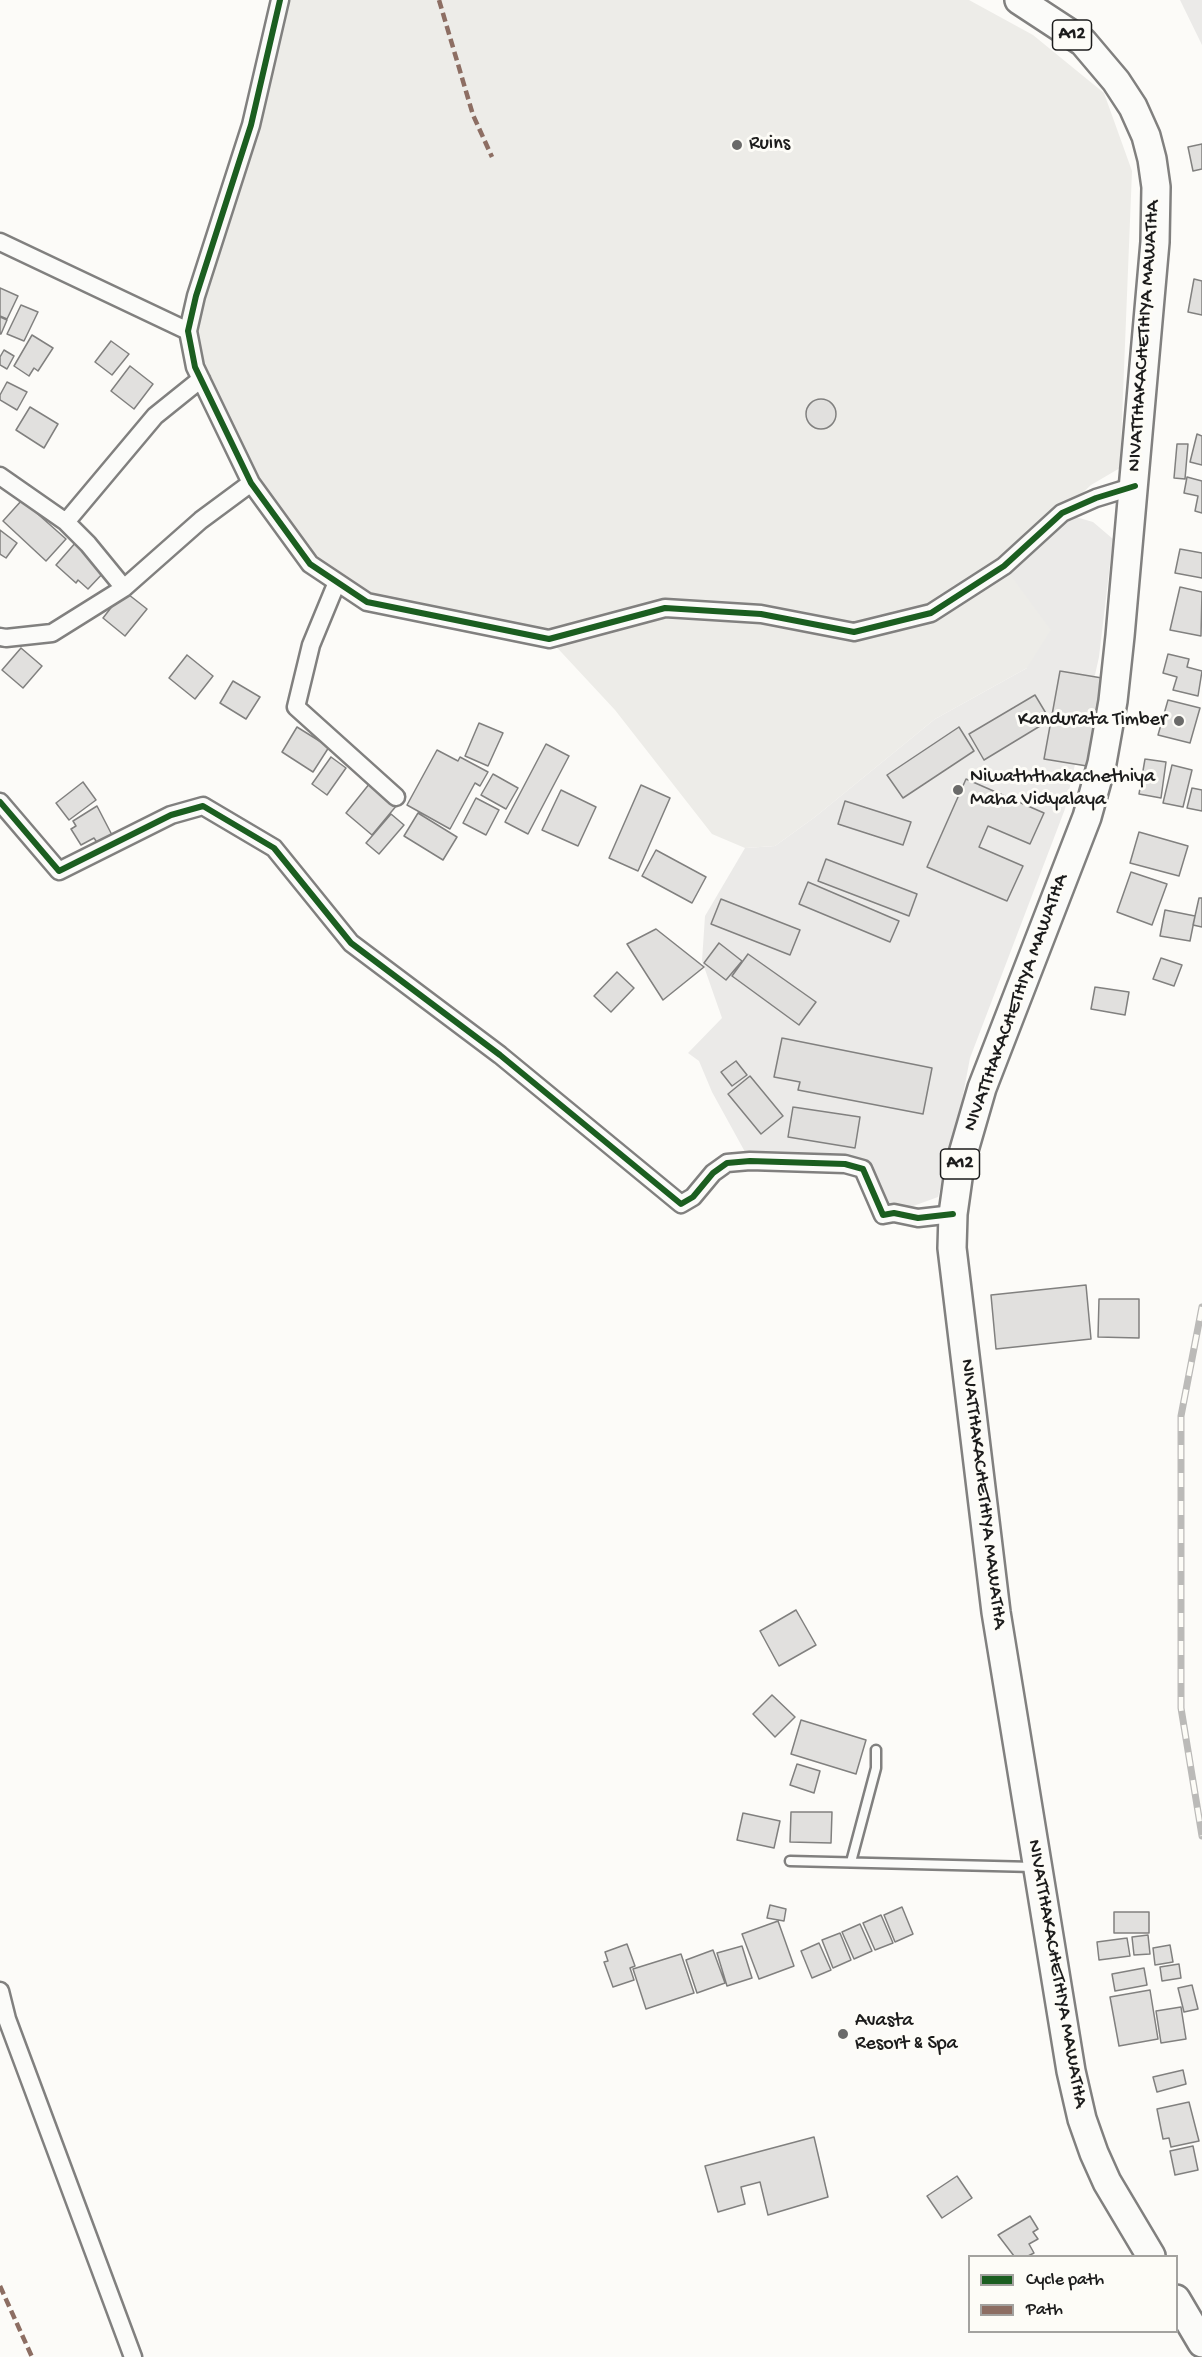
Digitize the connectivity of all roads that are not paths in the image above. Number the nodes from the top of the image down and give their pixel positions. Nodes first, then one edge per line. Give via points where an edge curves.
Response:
1 (280, 0) edge
2 (1019, 0) edge
3 (0, 242) edge
4 (188, 331) junction
5 (201, 379) junction
6 (0, 476) edge
7 (251, 483) junction
8 (1135, 486) junction
9 (66, 522) junction
10 (337, 582) junction
11 (124, 588) junction
12 (0, 637) edge
13 (396, 797) dead end
14 (0, 802) edge
15 (953, 1214) junction
16 (876, 1750) dead end
17 (790, 1861) dead end
18 (851, 1862) junction
19 (1037, 1867) junction
20 (0, 1991) edge
21 (1150, 2255) edge
22 (1178, 2302) edge
23 (1202, 2343) edge
24 (133, 2357) edge

1 - 4 street via 251,125
2 - 8 highway, NIVATTHAKACHETHIYA MAWATHA / A12 via 1083,42 1116,81 1133,107 1152,159 1155,242
3 - 4 street
4 - 5 street
5 - 7 street
5 - 9 street via 155,416
6 - 9 street
7 - 10 street via 310,564
7 - 11 street via 201,520
8 - 10 street via 1062,513 1004,566 931,613 854,632 761,614 665,608 549,639 367,602
8 - 15 highway, NIVATTHAKACHETHIYA MAWATHA / A12 via 1113,701 1102,763 1087,817 982,1088 960,1164
9 - 11 street
10 - 13 street via 311,645 296,707
11 - 12 street via 52,633
14 - 15 street via 60,871 171,815 204,806 274,848 351,943 500,1055 681,1204 727,1164 845,1164 864,1169 883,1215 918,1218
15 - 19 highway, NIVATTHAKACHETHIYA MAWATHA / A12 via 957,1298 994,1601
16 - 18 lane via 876,1768
17 - 18 lane
18 - 19 lane
19 - 21 highway, NIVATTHAKACHETHIYA MAWATHA / A12 via 1082,2120 1107,2182
20 - 24 street
22 - 23 highway

